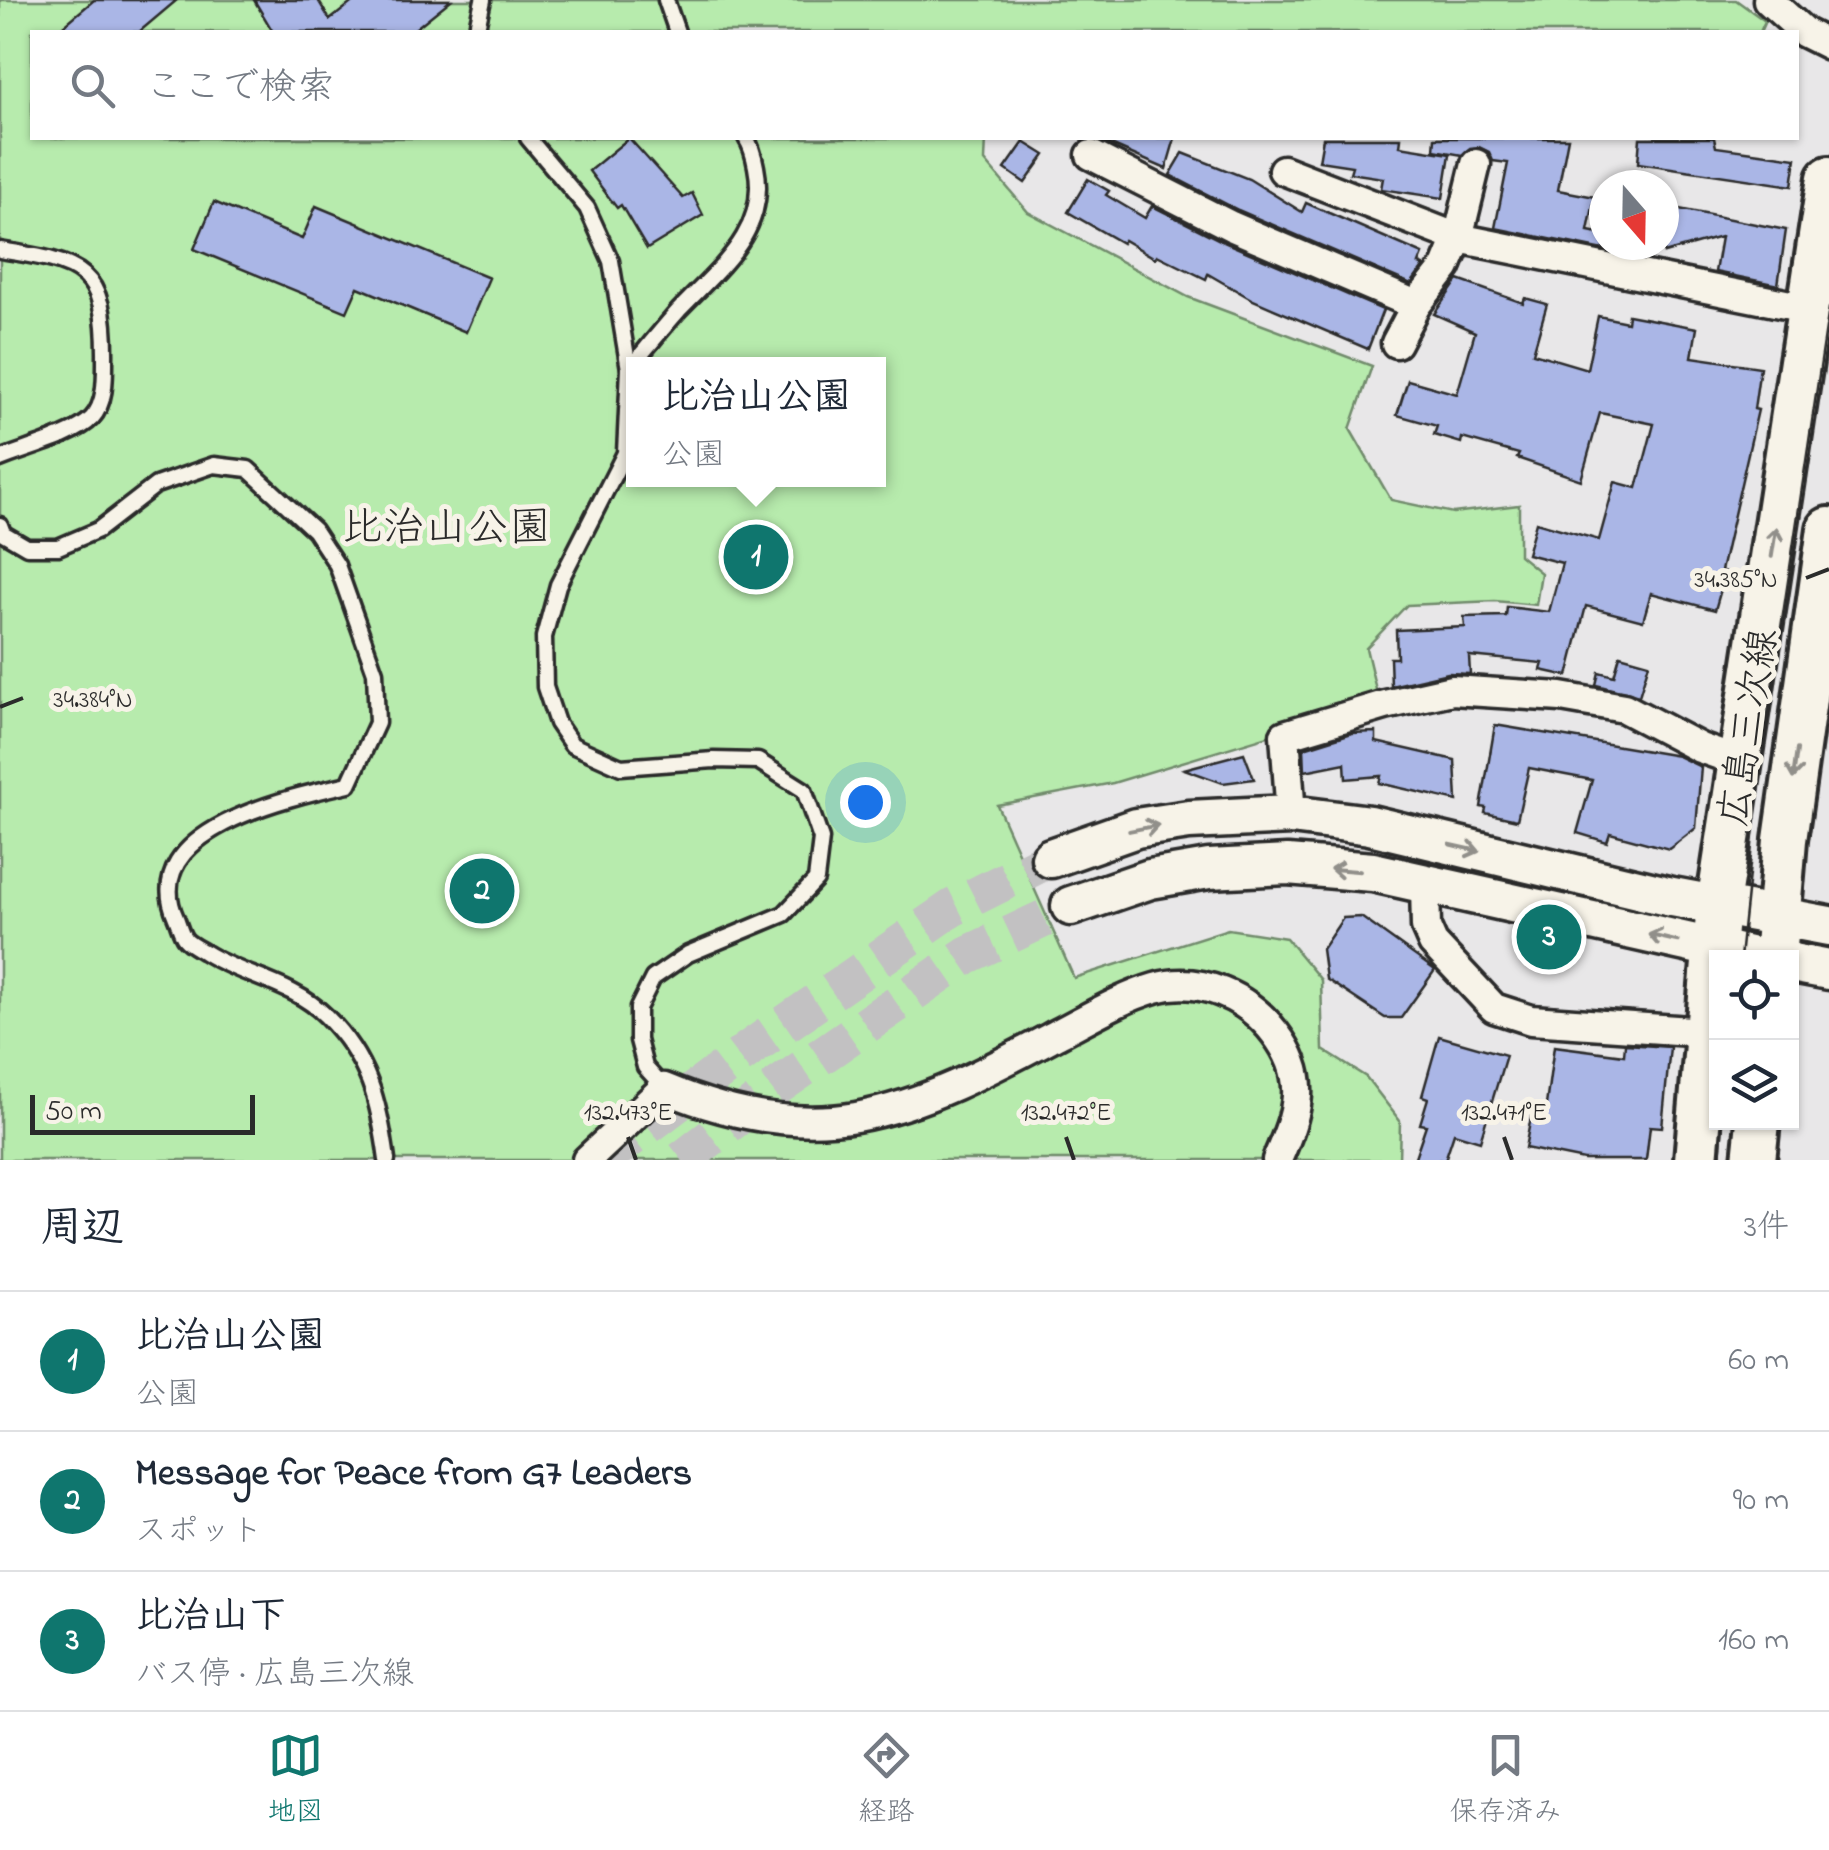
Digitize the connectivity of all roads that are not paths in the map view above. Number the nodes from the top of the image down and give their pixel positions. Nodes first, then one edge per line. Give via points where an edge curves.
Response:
1 (483, 0) edge
2 (666, 0) edge
3 (1768, 0) edge
4 (476, 30) edge
5 (676, 30) edge
6 (1829, 45) edge
7 (530, 140) edge
8 (747, 140) edge
9 (1090, 155) dead end
10 (1476, 164) dead end
11 (1283, 170) dead end
12 (1829, 178) edge
13 (1458, 238) junction
14 (0, 250) edge
15 (1416, 305) junction
16 (1810, 310) junction
17 (1396, 343) dead end
18 (627, 357) edge
19 (640, 357) edge
20 (626, 432) edge
21 (0, 459) edge
22 (0, 526) edge
23 (1829, 529) edge
24 (1740, 762) junction
25 (1291, 815) junction
26 (1051, 858) tunnel mouth
27 (1426, 886) junction
28 (1718, 905) junction
29 (1071, 906) tunnel mouth
30 (1829, 926) edge
31 (1777, 937) edge
32 (1713, 950) joint
33 (1799, 965) edge
34 (1829, 970) edge
35 (1709, 991) edge
36 (1705, 1032) junction
37 (664, 1088) junction
38 (1757, 1130) edge
39 (387, 1160) edge
40 (587, 1160) edge
41 (1277, 1160) edge
42 (1696, 1160) edge
43 (1754, 1160) edge

1 - 4 lane
2 - 5 lane
3 - 6 street
7 - 18 lane via 587,208 611,261
8 - 19 lane via 760,184 753,224
9 - 15 street via 1231,226
10 - 13 street
11 - 13 street
12 - 16 main road, 広島三次線
13 - 15 street via 1446,267
13 - 16 street
14 - 21 lane via 69,264 84,275 104,308 105,338 105,386 92,418
15 - 17 street
24 -> 16 main road, 広島三次線
20 - 37 lane via 625,453 558,585 544,637 545,687 557,723 572,746 621,766 758,761 804,790 821,838 816,880 784,914 688,954 653,978 638,1008 638,1040 644,1067
22 - 39 lane via 27,547 58,547 98,530 156,485 214,465 248,469 314,530 337,565 375,672 377,723 349,784 224,822 179,859 167,900 186,940 217,961 295,992 325,1015 376,1093
23 -> 31 main road, 広島三次線
24 - 25 street via 1624,708 1452,690 1285,735
24 - 28 main road, 広島三次線
26 -> 25 street via 1136,828
25 -> 28 street via 1370,825
27 -> 29 street via 1374,872 1208,869 1150,879
32 -> 27 street
27 - 36 street via 1432,943 1494,1008 1531,1020
28 - 31 street
28 - 32 main road, 広島三次線
30 - 31 street
33 - 34 street
35 - 36 main road, 広島三次線
36 - 42 main road, 広島三次線
37 - 40 street
37 - 41 street via 710,1107 780,1120 854,1117 921,1100 1157,987 1200,985 1241,1000 1285,1046 1298,1103
38 - 43 main road

